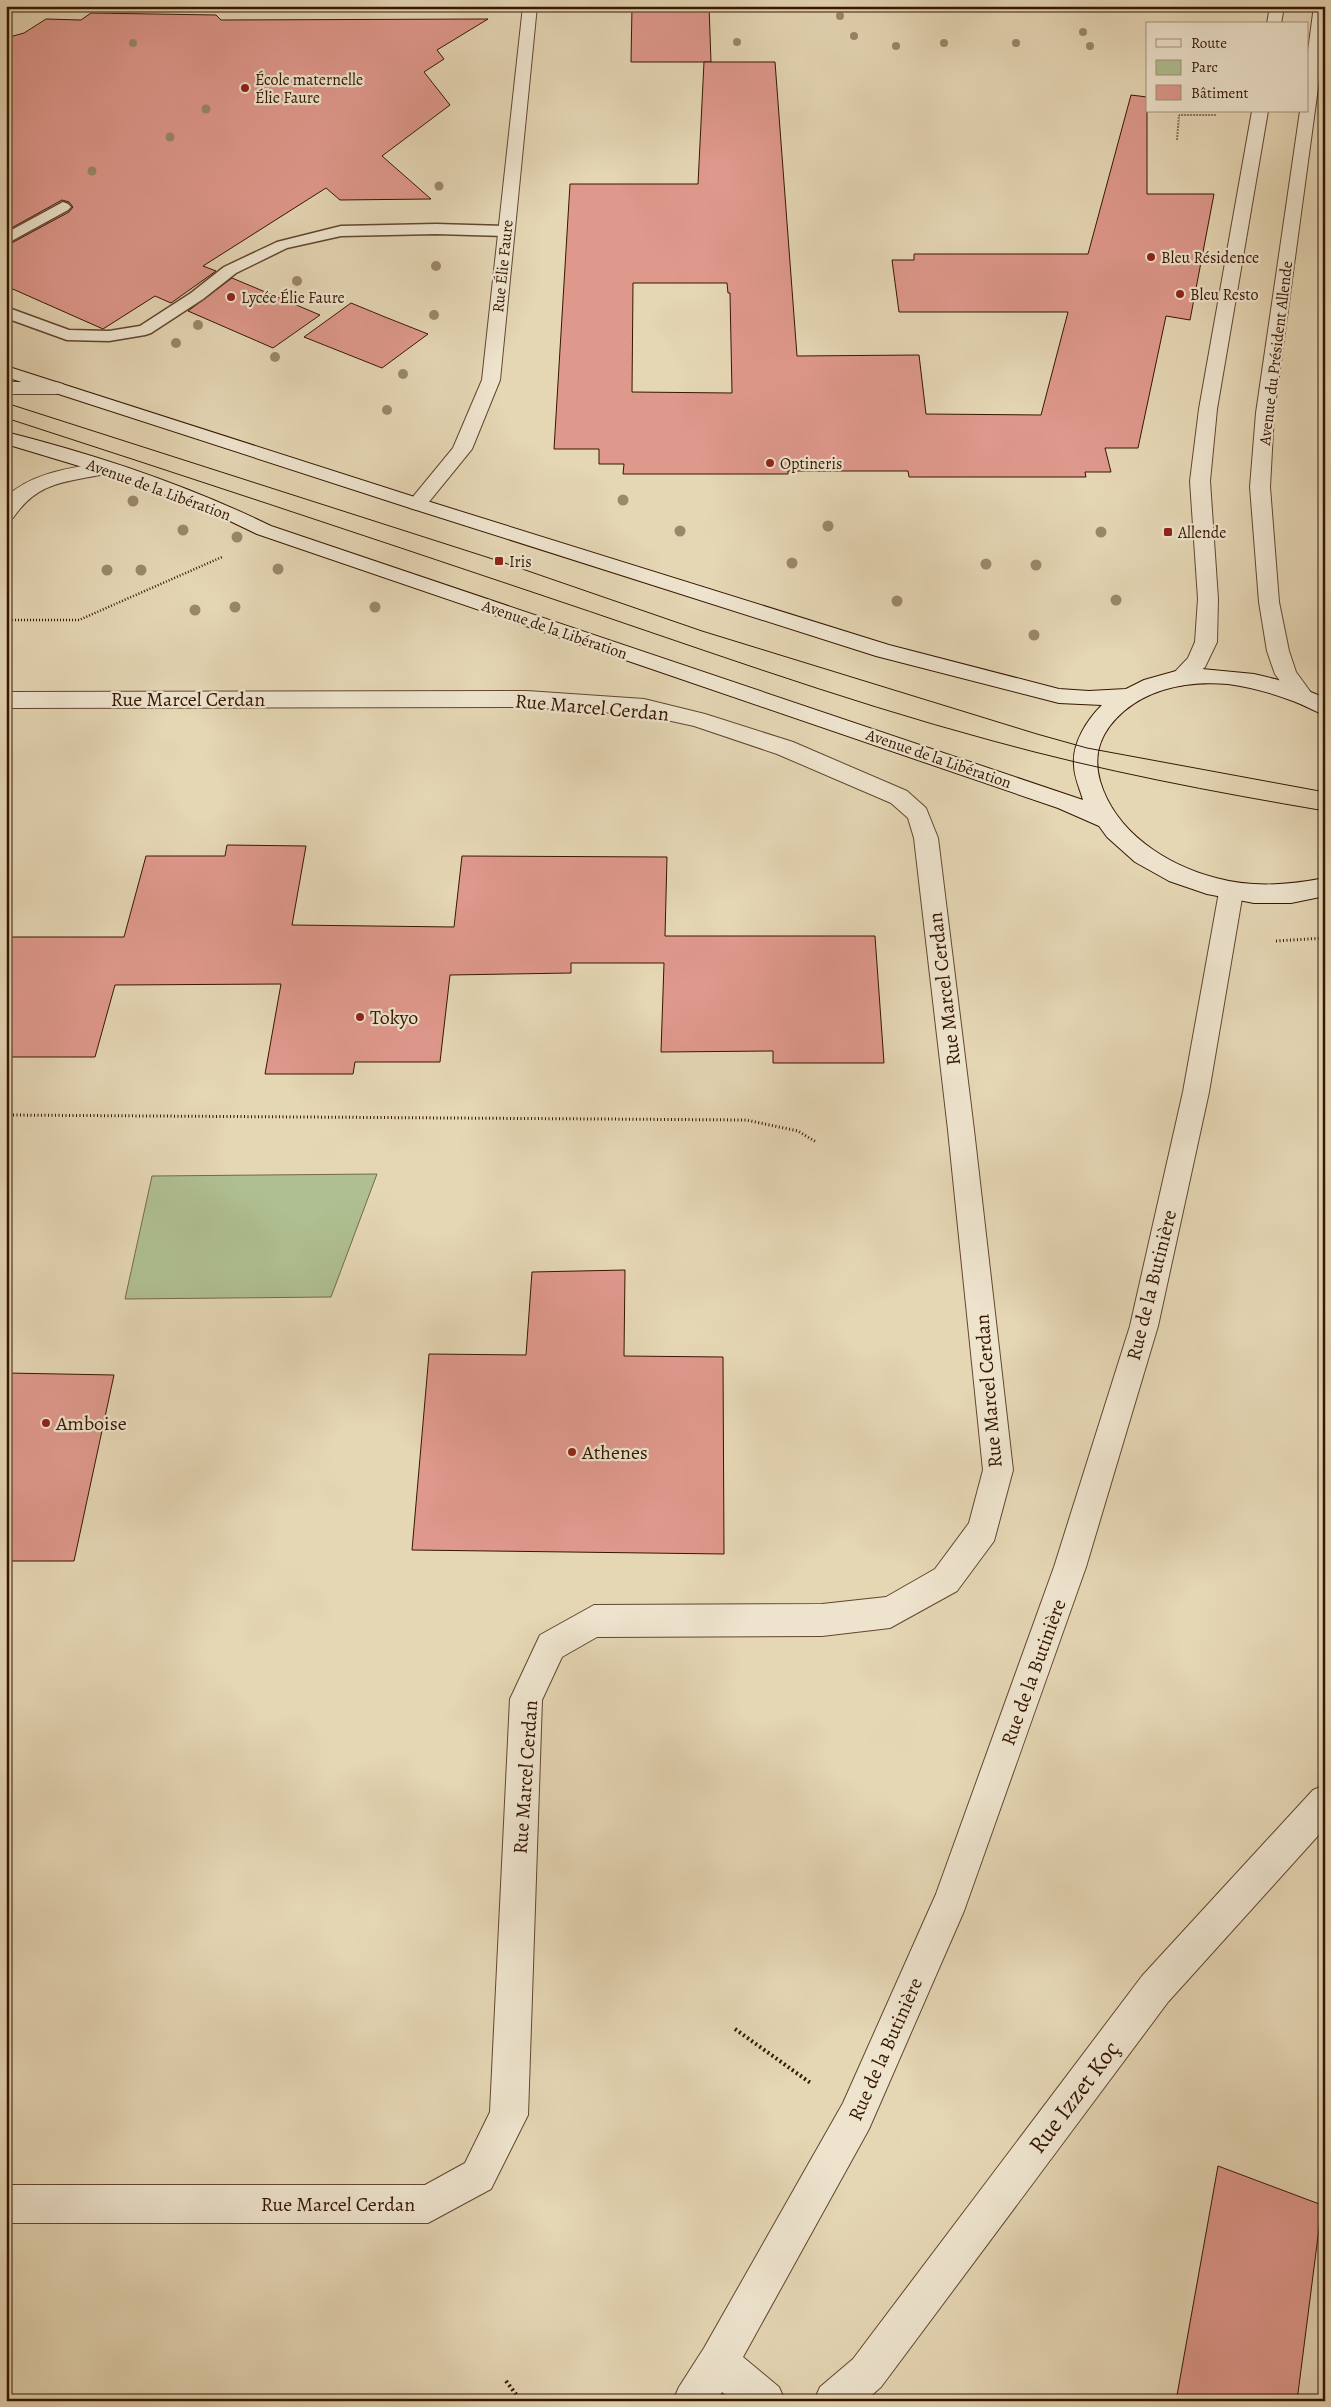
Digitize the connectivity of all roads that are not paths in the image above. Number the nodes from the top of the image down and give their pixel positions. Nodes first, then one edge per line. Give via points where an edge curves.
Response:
1 (530, 6) edge
2 (1277, 6) edge
3 (1321, 6) edge
4 (1274, 22) edge
5 (1317, 98) edge
6 (1260, 112) edge
7 (63, 207) dead end
8 (505, 232) junction
9 (6, 239) edge
10 (6, 312) edge
11 (6, 372) edge
12 (6, 388) edge
13 (56, 388) junction
14 (6, 438) edge
15 (106, 468) junction
16 (417, 504) junction
17 (7, 507) edge
18 (1179, 679) junction
19 (1300, 694) junction
20 (1128, 696) junction
21 (6, 700) edge
22 (1325, 707) edge
23 (1105, 819) junction
24 (1325, 887) edge
25 (1231, 892) junction
26 (1325, 1802) edge
27 (6, 2204) edge
28 (718, 2362) junction
29 (693, 2401) edge
30 (765, 2401) edge
31 (834, 2401) edge

1 - 8 street, Rue Élie Faure
2 - 4 street
3 - 5 street, Avenue du Président Allende
5 - 19 street, Avenue du Président Allende via 1265,413 1260,487 1269,602 1278,651 1286,674
6 - 18 street via 1208,409 1200,481 1208,599 1206,642 1197,662
7 - 9 lane
8 - 10 lane via 436,229 341,231 282,244 230,270 146,330 109,336 67,335
8 - 16 street, Rue Élie Faure via 491,380 462,449
11 - 13 street
12 - 13 street
13 - 16 street
14 - 15 street, Avenue de la Libération
15 - 17 street via 49,480 30,489
15 - 23 street, Avenue de la Libération via 210,504 264,530 977,770
16 - 20 street via 884,651 1058,696 1089,699
18 - 19 street via 1219,676 1260,681
18 - 20 street via 1152,685
19 - 22 street
20 - 23 street via 1101,719 1087,748 1085,766 1090,792
21 - 27 street, Rue Marcel Cerdan via 528,699 644,707 697,719 785,748 899,798 918,814 926,838 998,1470 983,1530 946,1580 890,1612 822,1620 594,1621 551,1646 526,1699 509,2115 478,2176 428,2204
23 - 25 street via 1136,850 1178,875
24 - 25 street via 1272,896
25 - 28 street, Rue de la Butinière via 1196,1092 1144,1326 1070,1568 952,1899 856,2116
26 - 31 street, Rue Izzet Koç via 1155,1990 867,2373
28 - 29 street, Rue de la Butinière
28 - 30 street

